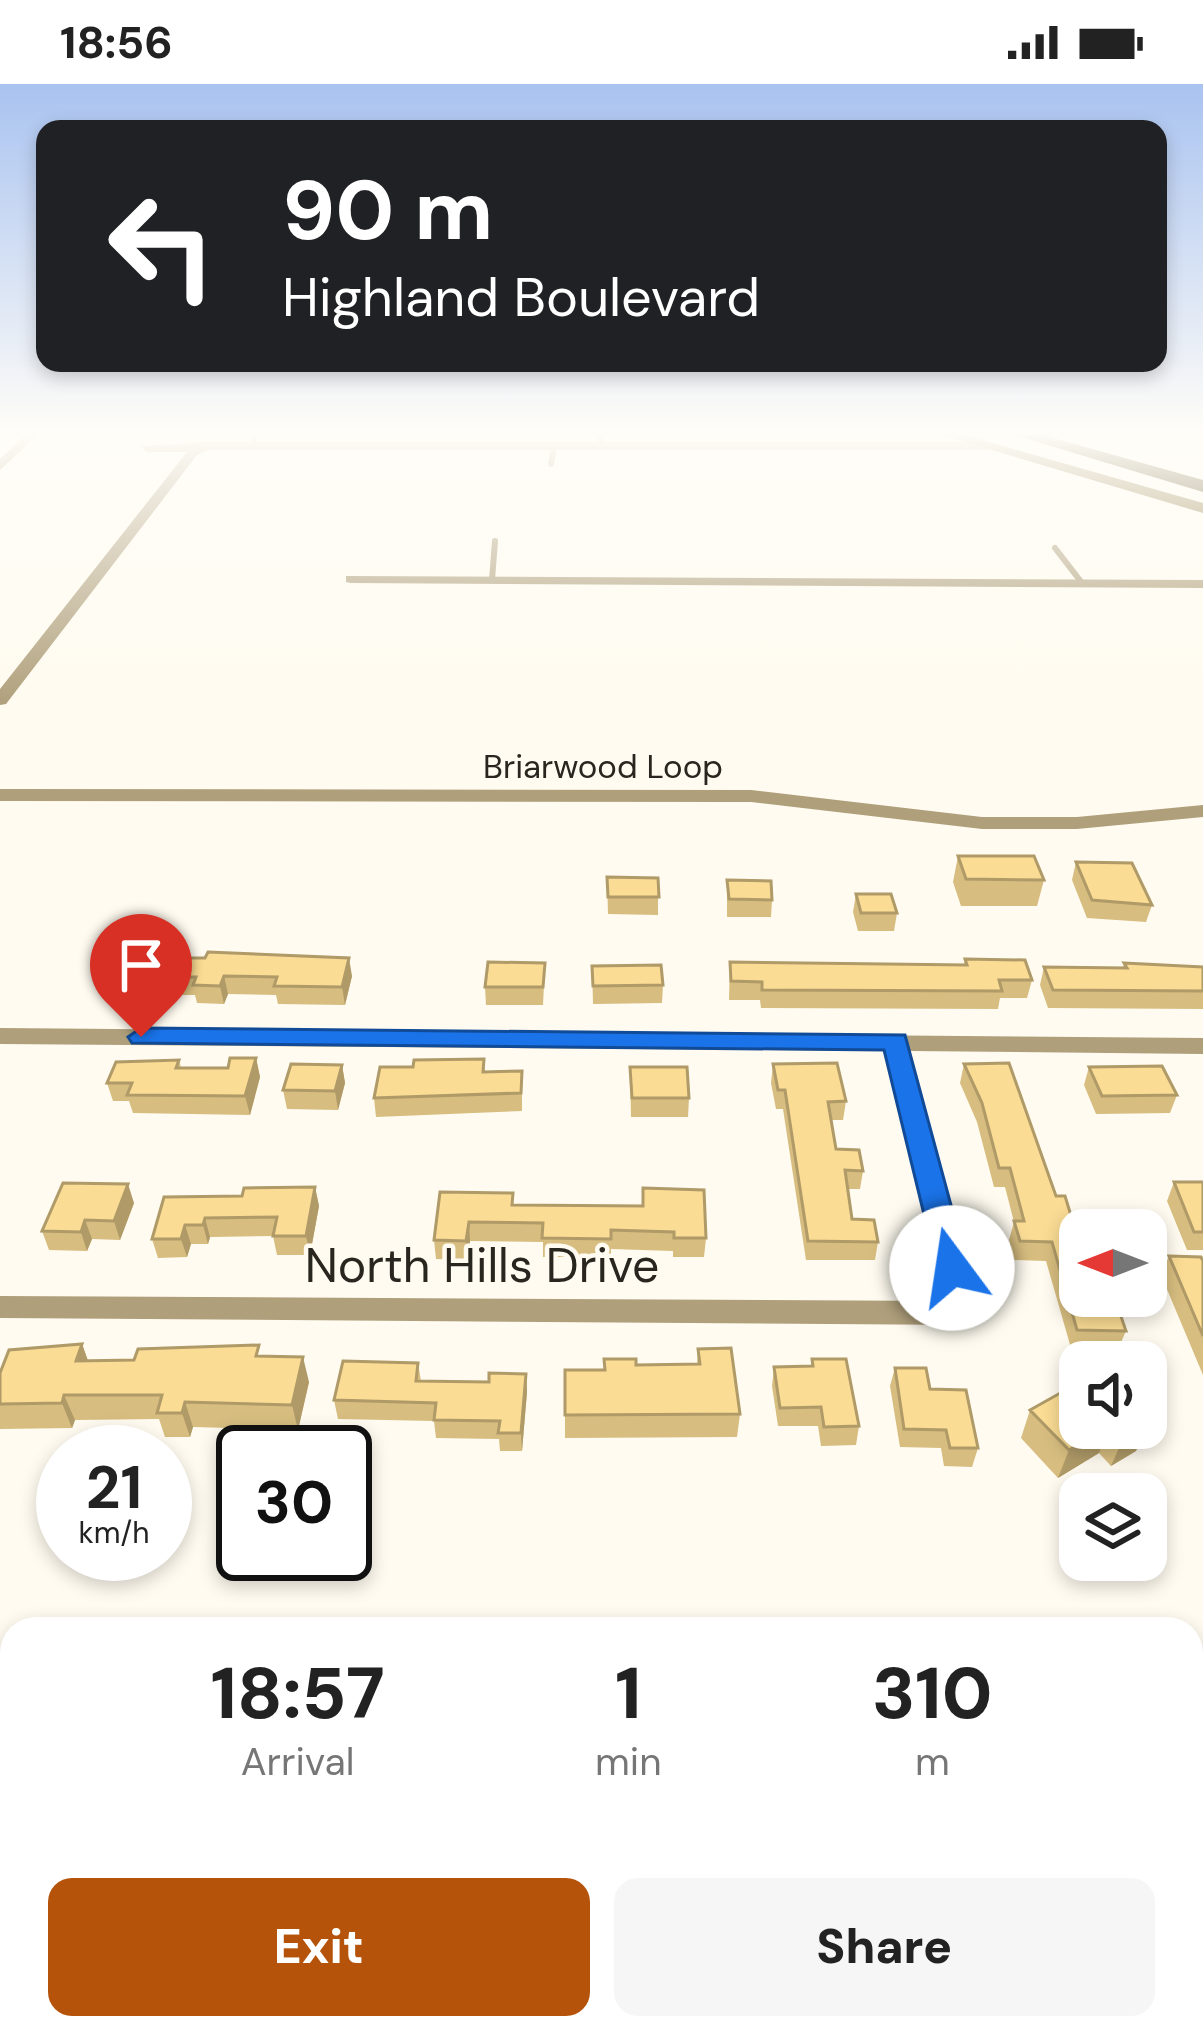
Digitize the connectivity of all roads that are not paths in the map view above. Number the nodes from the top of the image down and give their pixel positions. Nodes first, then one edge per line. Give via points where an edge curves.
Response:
1 (138, 525) edge
2 (495, 542) dead end
3 (1055, 548) dead end
4 (352, 579) dead end
5 (492, 580) junction
6 (1082, 583) junction
7 (1203, 584) edge
8 (0, 700) edge
9 (0, 794) edge
10 (1203, 812) edge
11 (0, 1036) edge
12 (896, 1041) junction
13 (1202, 1047) edge
14 (0, 1307) edge

1 - 8 street
2 - 5 lane
3 - 6 lane
4 - 5 street
5 - 6 street
6 - 7 street
9 - 10 street, Briarwood Loop via 752,796 982,823
11 - 12 street
12 - 13 street
12 - 14 street, North Hills Drive via 964,1312

